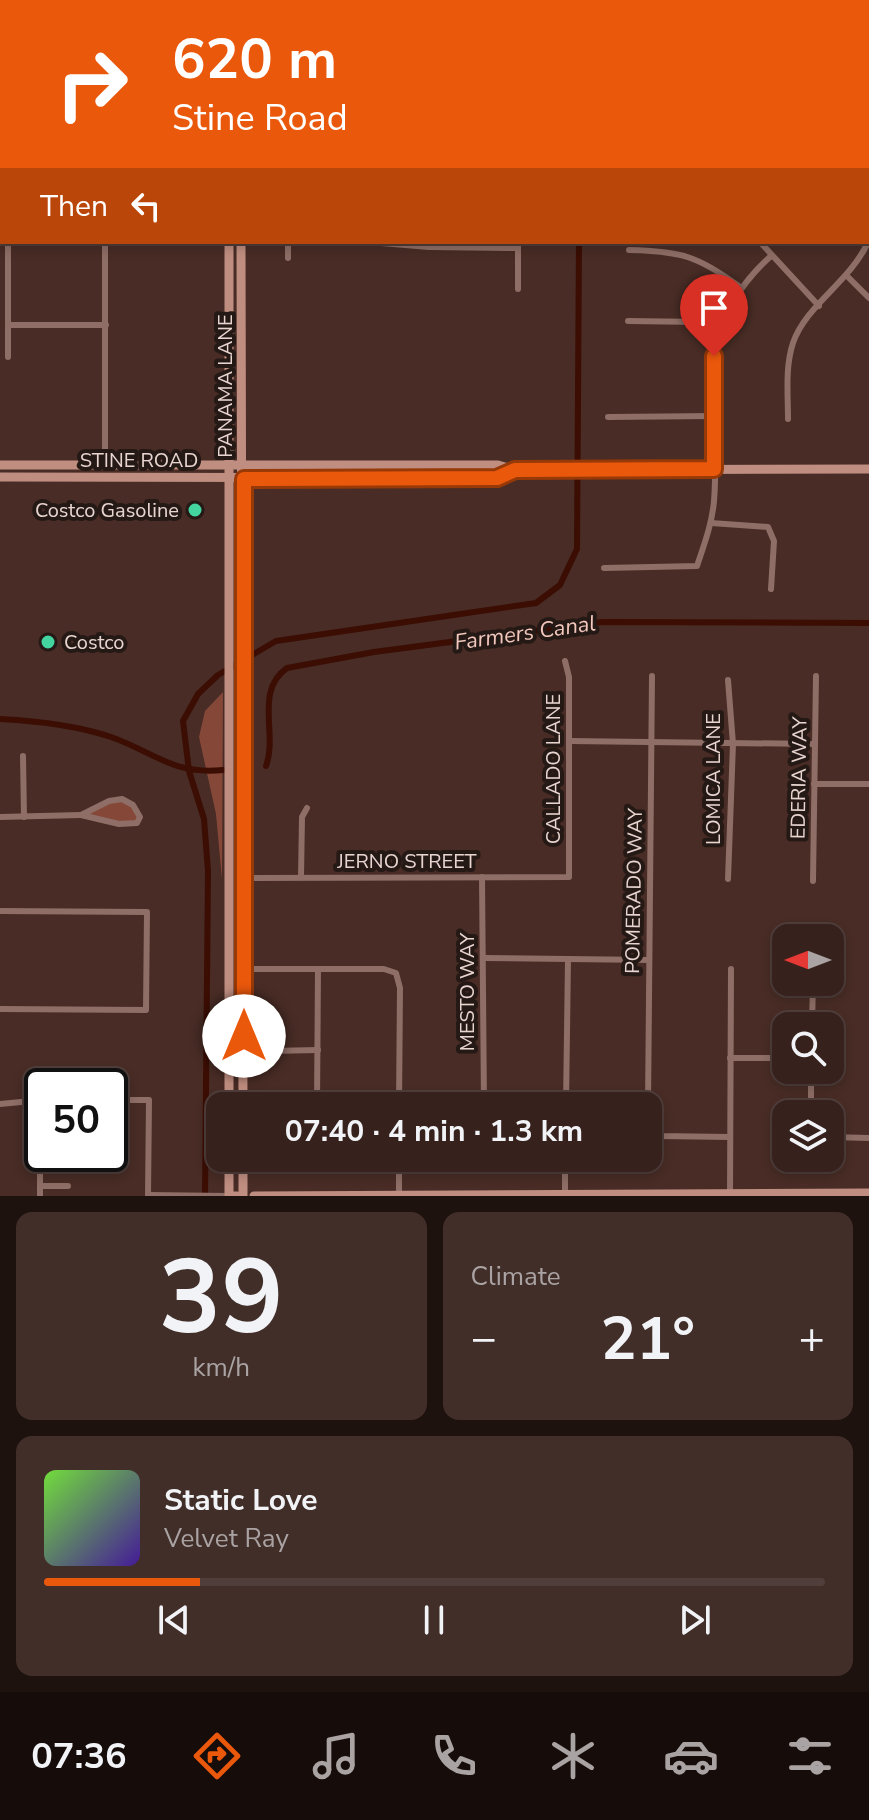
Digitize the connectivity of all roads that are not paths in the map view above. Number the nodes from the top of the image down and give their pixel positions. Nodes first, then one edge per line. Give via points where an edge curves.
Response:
1 (8, 244) edge
2 (105, 244) edge
3 (229, 244) edge
4 (241, 244) edge
5 (288, 244) edge
6 (418, 244) edge
7 (762, 244) edge
8 (866, 244) edge
9 (443, 245) edge
10 (518, 245) edge
11 (629, 250) dead end
12 (771, 256) junction
13 (288, 258) dead end
14 (228, 265) junction
15 (847, 276) junction
16 (740, 287) junction
17 (518, 289) dead end
18 (869, 298) edge
19 (819, 306) junction
20 (243, 313) junction
21 (229, 319) junction
22 (628, 321) dead end
23 (8, 325) junction
24 (106, 325) junction
25 (721, 325) junction
26 (8, 357) dead end
27 (243, 370) junction
28 (714, 416) junction
29 (608, 417) dead end
30 (788, 419) dead end
31 (229, 463) junction
32 (244, 463) junction
33 (105, 464) junction
34 (0, 468) edge
35 (714, 469) junction
36 (869, 469) edge
37 (515, 470) junction
38 (0, 477) edge
39 (230, 479) junction
40 (244, 479) junction
41 (711, 523) junction
42 (604, 568) dead end
43 (771, 589) dead end
44 (565, 661) dead end
45 (652, 676) dead end
46 (816, 676) dead end
47 (728, 680) dead end
48 (570, 741) junction
49 (651, 741) junction
50 (733, 744) junction
51 (815, 744) junction
52 (23, 756) dead end
53 (814, 784) junction
54 (869, 784) edge
55 (307, 808) dead end
56 (81, 815) junction
57 (0, 817) edge
58 (24, 817) junction
59 (230, 851) junction
60 (301, 877) junction
61 (482, 877) junction
62 (569, 877) joint
63 (245, 878) junction
64 (728, 879) dead end
65 (813, 881) dead end
66 (0, 911) edge
67 (230, 919) junction
68 (483, 958) junction
69 (568, 959) junction
70 (649, 960) junction
71 (244, 969) junction
72 (318, 969) junction
73 (731, 969) dead end
74 (0, 1009) edge
75 (318, 1050) junction
76 (270, 1051) dead end
77 (730, 1058) junction
78 (772, 1058) edge
79 (229, 1092) edge
80 (243, 1092) edge
81 (317, 1092) edge
82 (399, 1092) edge
83 (484, 1092) edge
84 (566, 1092) edge
85 (648, 1092) edge
86 (128, 1100) edge
87 (24, 1102) edge
88 (0, 1104) edge
89 (662, 1135) edge
90 (729, 1137) junction
91 (844, 1137) edge
92 (869, 1138) edge
93 (40, 1172) edge
94 (229, 1172) edge
95 (242, 1172) edge
96 (399, 1172) edge
97 (565, 1172) edge
98 (40, 1186) junction
99 (68, 1186) dead end
100 (869, 1193) edge
101 (730, 1194) edge
102 (194, 1195) edge
103 (399, 1195) edge
104 (565, 1195) edge
105 (40, 1196) edge
106 (148, 1196) edge
107 (215, 1196) edge
108 (229, 1196) edge
109 (240, 1196) edge
110 (254, 1196) edge
111 (485, 1196) edge

1 - 23 street
2 - 24 street
3 - 14 main road, PANAMA LANE
4 - 20 main road, PANAMA LANE
5 - 13 street
6 - 9 street
7 - 12 street
8 - 15 street
9 - 10 street
10 - 17 street
11 - 16 street via 693,256
12 - 16 street
12 - 19 street
14 - 20 main road via 235,303
14 - 21 main road, PANAMA LANE
15 - 18 street
15 - 19 street
16 - 25 street
19 - 30 street via 802,326 790,355
20 - 27 main road, PANAMA LANE
21 - 27 main road via 236,329
21 - 31 main road, PANAMA LANE
22 - 25 street
23 - 24 street
23 - 26 street
24 - 33 street
25 - 28 street via 714,356
27 - 32 main road, PANAMA LANE
28 - 29 street
28 - 35 street
31 - 32 main road, STINE ROAD
31 - 33 main road, STINE ROAD
31 - 39 main road, PANAMA LANE
32 - 37 main road, STINE ROAD via 498,465
32 - 40 main road, PANAMA LANE
33 - 34 main road, STINE ROAD
35 - 36 main road, STINE ROAD
35 - 37 main road, STINE ROAD
35 - 41 street
37 - 40 main road, STINE ROAD via 497,478
38 - 39 main road, STINE ROAD
39 - 40 main road, STINE ROAD
39 - 59 main road, PANAMA LANE
40 - 63 main road, PANAMA LANE
41 - 42 street via 697,566
41 - 43 street via 768,527 774,541
44 - 48 street, CALLADO LANE
45 - 49 street, POMERADO WAY
46 - 51 street, EDERIA WAY
47 - 50 street, LOMICA LANE
48 - 49 street
48 - 62 street, CALLADO LANE
49 - 50 street
49 - 70 street, POMERADO WAY
50 - 51 street
50 - 64 street, LOMICA LANE
51 - 53 street, EDERIA WAY
52 - 58 street
53 - 54 street
53 - 65 street, EDERIA WAY
55 - 60 street via 302,817
56 - 56 street via 119,824 134,824 140,817 122,799
56 - 58 street
57 - 58 street
59 - 63 main road via 237,855
59 - 67 main road, PANAMA LANE
60 - 61 street, JERNO STREET
60 - 63 street, JERNO STREET
61 - 62 street, JERNO STREET
61 - 68 street, MESTO WAY
63 - 71 main road, PANAMA LANE
66 - 74 street via 147,912 146,1010
67 - 71 main road via 236,960
67 - 79 main road, PANAMA LANE
68 - 69 street
68 - 83 street, MESTO WAY
69 - 70 street
69 - 84 street
70 - 85 street, POMERADO WAY
71 - 72 street
71 - 80 main road, PANAMA LANE
72 - 75 street
72 - 82 street via 396,973
73 - 77 street
75 - 76 street
75 - 81 street
77 - 78 street
77 - 90 street
86 - 106 street via 149,1100
87 - 88 street
89 - 90 street, POMERADO WAY
90 - 101 street
91 - 92 street
93 - 98 street
94 - 108 main road
95 - 109 main road
96 - 103 street
97 - 104 street
98 - 99 street
98 - 105 street
100 - 101 main road
101 - 104 main road
102 - 106 street
102 - 107 street
103 - 110 main road
103 - 111 main road
104 - 111 main road
107 - 108 street
108 - 109 main road

